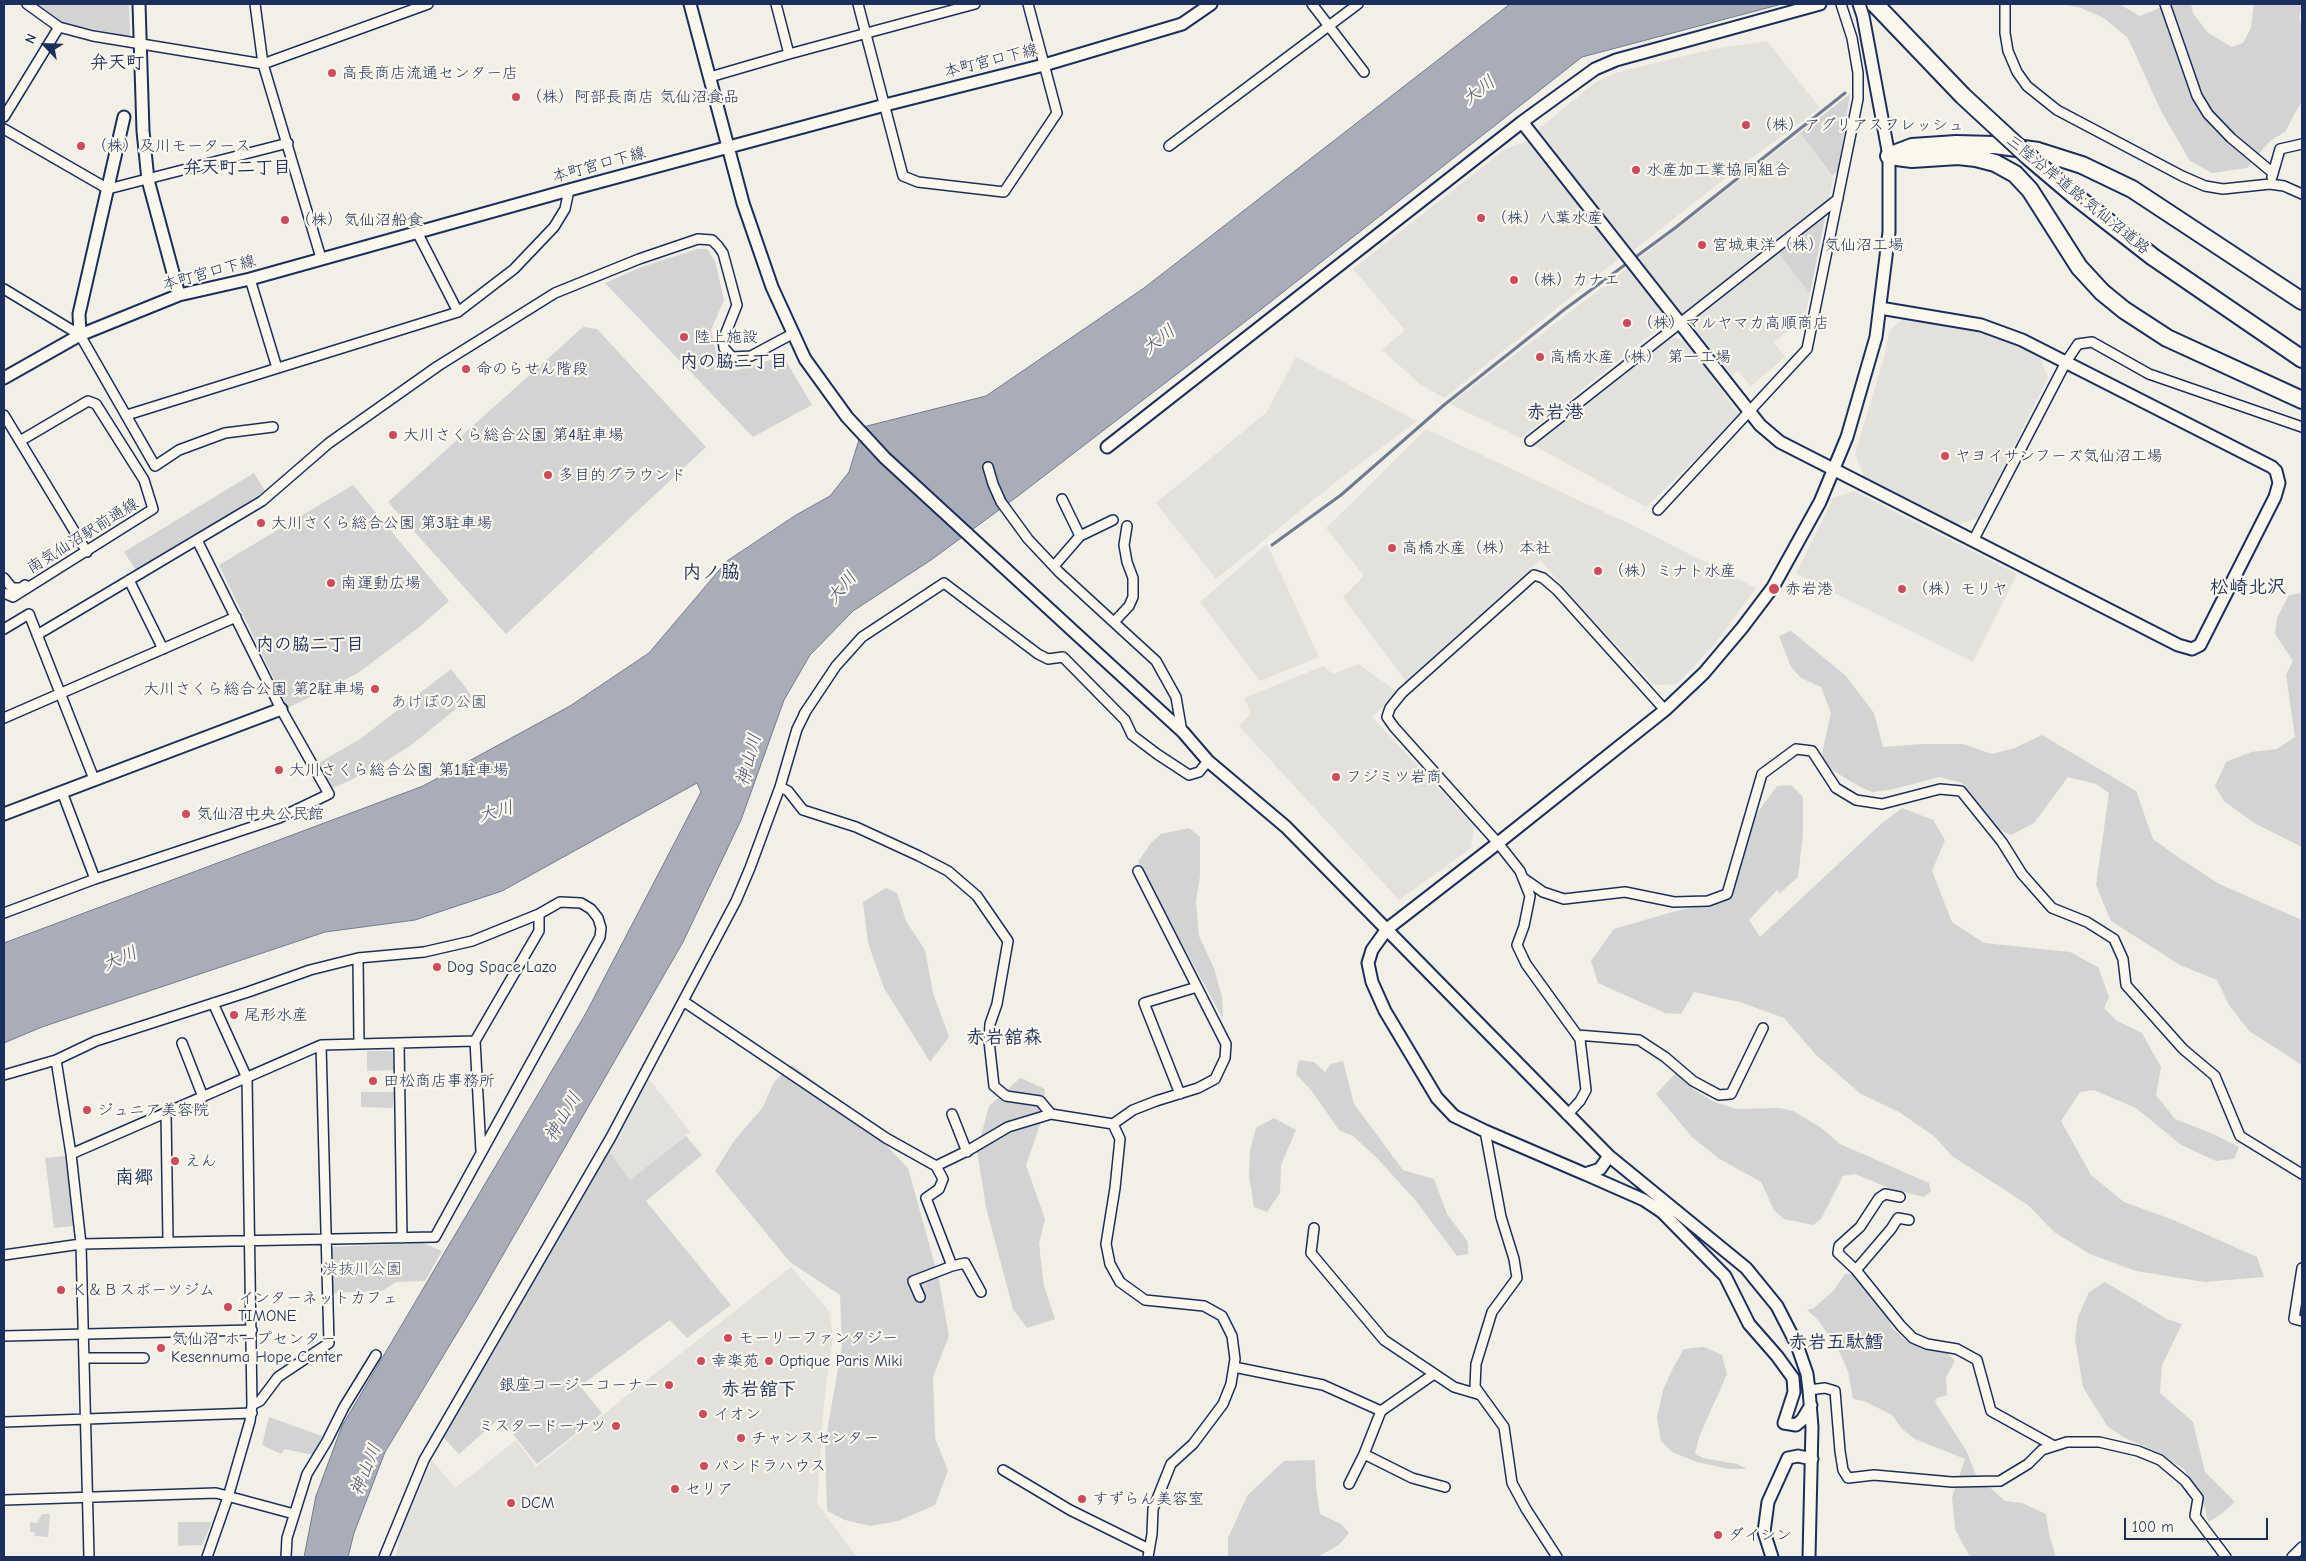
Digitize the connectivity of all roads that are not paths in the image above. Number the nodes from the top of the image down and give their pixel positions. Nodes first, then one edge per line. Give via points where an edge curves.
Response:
1 (27, 4) edge
2 (139, 4) edge
3 (255, 4) edge
4 (428, 4) edge
5 (690, 4) edge
6 (776, 4) edge
7 (858, 4) edge
8 (974, 4) edge
9 (1028, 4) edge
10 (1211, 4) edge
11 (1312, 4) edge
12 (1358, 4) edge
13 (1820, 4) edge
14 (1841, 4) edge
15 (1859, 4) edge
16 (1875, 4) edge
17 (1888, 4) edge
18 (2005, 4) edge
19 (2165, 4) edge
20 (946, 7) edge
21 (58, 27) junction
22 (1330, 27) junction
23 (866, 33) junction
24 (140, 45) junction
25 (789, 54) junction
26 (262, 64) junction
27 (1044, 65) junction
28 (1364, 72) dead end
29 (710, 78) junction
30 (885, 105) junction
31 (4, 117) edge
32 (124, 117) dead end
33 (1522, 122) junction
34 (4, 129) edge
35 (288, 143) junction
36 (2302, 144) edge
37 (1169, 146) dead end
38 (729, 147) junction
39 (1889, 156) junction
40 (2273, 173) junction
41 (148, 180) junction
42 (2270, 184) junction
43 (108, 189) junction
44 (569, 190) junction
45 (2078, 193) junction
46 (2302, 194) edge
47 (1838, 199) junction
48 (417, 232) junction
49 (321, 258) junction
50 (250, 279) junction
51 (4, 289) edge
52 (179, 295) junction
53 (2302, 301) edge
54 (1880, 308) junction
55 (458, 312) junction
56 (1679, 323) junction
57 (794, 333) junction
58 (80, 335) junction
59 (2302, 347) edge
60 (2302, 360) edge
61 (2066, 362) junction
62 (277, 368) junction
63 (4, 378) edge
64 (2302, 400) edge
65 (1750, 412) junction
66 (4, 415) edge
67 (127, 415) junction
68 (273, 427) dead end
69 (2302, 427) edge
70 (1530, 441) dead end
71 (21, 443) junction
72 (1106, 447) dead end
73 (988, 467) dead end
74 (1834, 471) junction
75 (1062, 499) dead end
76 (1658, 510) dead end
77 (1113, 520) dead end
78 (1126, 526) dead end
79 (1080, 536) junction
80 (197, 540) junction
81 (1973, 542) junction
82 (86, 550) junction
83 (1054, 566) junction
84 (4, 578) edge
85 (130, 580) junction
86 (4, 593) edge
87 (236, 617) junction
88 (1114, 622) junction
89 (4, 629) edge
90 (37, 635) junction
91 (163, 649) junction
92 (61, 694) junction
93 (281, 709) junction
94 (1665, 710) junction
95 (4, 718) edge
96 (1182, 732) junction
97 (1208, 761) junction
98 (94, 779) junction
99 (780, 787) junction
100 (62, 792) junction
101 (4, 814) edge
102 (1498, 843) junction
103 (1138, 872) dead end
104 (1523, 878) junction
105 (95, 880) junction
106 (4, 913) edge
107 (539, 914) junction
108 (1387, 929) junction
109 (358, 958) junction
110 (1197, 988) junction
111 (684, 1001) junction
112 (214, 1003) junction
113 (1763, 1028) dead end
114 (1577, 1035) junction
115 (475, 1041) junction
116 (182, 1044) dead end
117 (359, 1044) junction
118 (399, 1044) junction
119 (321, 1045) junction
120 (56, 1060) junction
121 (4, 1076) edge
122 (247, 1078) junction
123 (1180, 1094) junction
124 (203, 1096) junction
125 (166, 1113) junction
126 (952, 1114) dead end
127 (1050, 1114) junction
128 (1567, 1115) junction
129 (1113, 1124) junction
130 (1485, 1131) junction
131 (481, 1151) junction
132 (967, 1152) junction
133 (71, 1154) junction
134 (1609, 1156) junction
135 (936, 1166) junction
136 (1585, 1174) junction
137 (2302, 1174) edge
138 (1900, 1196) dead end
139 (1909, 1220) dead end
140 (1314, 1228) dead end
141 (402, 1238) junction
142 (326, 1239) junction
143 (250, 1240) junction
144 (168, 1241) junction
145 (82, 1244) junction
146 (4, 1255) edge
147 (952, 1266) junction
148 (2302, 1268) edge
149 (1856, 1270) junction
150 (981, 1292) dead end
151 (920, 1297) dead end
152 (2302, 1321) edge
153 (252, 1330) junction
154 (84, 1333) junction
155 (4, 1336) edge
156 (376, 1356) dead end
157 (84, 1358) junction
158 (144, 1358) dead end
159 (1234, 1367) junction
160 (1434, 1374) junction
161 (1810, 1390) junction
162 (1481, 1395) junction
163 (1811, 1405) junction
164 (252, 1409) junction
165 (1381, 1411) junction
166 (86, 1419) junction
167 (4, 1422) edge
168 (2054, 1446) junction
169 (1364, 1454) junction
170 (1812, 1459) junction
171 (1003, 1470) dead end
172 (1349, 1484) dead end
173 (1445, 1487) dead end
174 (228, 1497) junction
175 (87, 1498) junction
176 (4, 1500) edge
177 (294, 1514) junction
178 (2302, 1547) edge
179 (1148, 1553) edge
180 (89, 1557) edge
181 (207, 1557) edge
182 (286, 1557) edge
183 (384, 1557) edge
184 (1558, 1557) edge
185 (1772, 1557) edge
186 (1809, 1557) edge
187 (2226, 1557) edge
188 (2292, 1557) edge

1 - 21 street
2 - 24 street
3 - 26 street
4 - 26 street
5 - 29 street
6 - 25 street
7 - 23 street
8 - 20 street
9 - 27 street
10 - 27 street, 本町宮口下線 via 1182,24
11 - 22 street
12 - 22 street
13 - 33 street via 1595,68
14 - 47 street via 1852,38 1858,72 1858,99
15 - 39 street
16 - 45 highway, 三陸沿岸道路;気仙沼道路, bridge via 1963,96 2029,157
17 - 45 highway, 三陸沿岸道路;気仙沼道路 via 1968,88
18 - 42 street via 2008,51 2017,72 2027,86 2057,110 2205,186 2223,189
19 - 40 street via 2196,96 2231,138
20 - 23 street
21 - 24 street
21 - 31 street
22 - 28 street
22 - 37 street
23 - 25 street
23 - 30 street
24 - 26 street
24 - 41 street
25 - 29 street
26 - 35 street
27 - 30 street, 本町宮口下線
27 - 30 street via 1057,113 1004,192 918,182 904,176
29 - 38 street
30 - 38 street, 本町宮口下線
32 - 43 street
33 - 56 street
33 - 72 street
34 - 43 street
35 - 41 street
35 - 49 street
36 - 40 street via 2280,150
38 - 44 street, 本町宮口下線
38 - 57 street via 772,287
39 - 53 highway via 1912,146 1995,145 2038,151 2082,166 2132,189
39 - 54 street via 1889,232
39 - 64 highway via 1912,159 1958,156 1995,163 2015,174 2030,190 2079,267 2124,310 2167,338
40 - 42 street
41 - 43 street
41 - 52 street
42 - 46 street
43 - 58 street via 79,314
44 - 48 street, 本町宮口下線
44 - 55 street via 565,209 554,227 514,269
45 - 59 highway, 三陸沿岸道路;気仙沼道路
45 - 60 highway, 三陸沿岸道路;気仙沼道路 via 2153,257
47 - 56 street
47 - 65 street via 1807,349
48 - 49 street, 本町宮口下線
48 - 55 street
49 - 50 street, 本町宮口下線
50 - 52 street, 本町宮口下線
50 - 62 street
51 - 58 street
52 - 58 street, 本町宮口下線
54 - 61 street via 1981,325 2022,340
54 - 74 street via 1876,337
55 - 62 street
56 - 65 street
56 - 70 street
57 - 80 street via 751,356 732,357 724,348 722,340 737,305 723,253 712,240 698,240 639,259 555,294 438,366 329,443 262,501
57 - 96 street via 805,359 847,417 885,458
58 - 63 street, 本町宮口下線
58 - 67 street
61 - 69 street via 2078,344 2092,342 2149,374
61 - 81 street
61 - 81 street via 2272,467 2276,472 2279,483 2275,497 2200,645 2192,649 2178,645
62 - 67 street
65 - 74 street via 1780,442
65 - 76 street
66 - 71 street
67 - 68 street via 155,466 179,450 225,433
71 - 82 street
71 - 82 street, 南気仙沼駅前通線 via 84,407 91,407 139,481 148,506 142,514
73 - 83 street via 1001,502 1028,539
74 - 81 street
74 - 94 street via 1773,587 1726,648
75 - 79 street
77 - 79 street
78 - 88 street via 1124,545 1133,578 1133,597
79 - 83 street
80 - 85 street
80 - 87 street
82 - 84 street, 南気仙沼駅前通線 via 21,588 12,588
82 - 86 street, 南気仙沼駅前通線 via 13,597
83 - 88 street
85 - 90 street
85 - 91 street
87 - 91 street
87 - 93 street
88 - 96 street via 1156,661 1176,697
89 - 90 street via 29,614
90 - 92 street
91 - 92 street
92 - 95 street
92 - 98 street
93 - 98 street
93 - 105 street via 329,794 280,818
94 - 102 street
94 - 102 street via 1557,590 1543,578 1534,575 1527,579 1402,693 1387,717
96 - 97 street
97 - 99 street via 1199,772 1189,775 1157,754 1132,735 1125,720 1063,657 1048,659 1038,654 944,583 862,637 836,666 797,729
97 - 108 street via 1286,827
98 - 100 street
99 - 111 street via 736,901
99 - 127 street via 788,791 803,810 856,827 920,856 948,871 977,896 1008,941 997,1004 990,1024 994,1086 1006,1096 1040,1101
100 - 101 street
100 - 105 street
102 - 104 street
102 - 108 street
103 - 110 street
104 - 114 street via 1530,896 1517,946 1526,964
104 - 137 street via 1543,892 1564,899 1625,892 1674,902 1708,901 1727,894 1762,774 1796,749 1812,751 1836,788 1856,800 1882,804 1940,789 1961,791 2002,842 2022,874 2052,908 2087,922 2114,939 2123,959 2126,985 2183,1049 2215,1076 2240,1136
105 - 106 street
107 - 109 street via 472,941 424,952
107 - 115 street via 539,931
107 - 131 street via 560,902 582,903 598,918 600,937
108 - 128 street
108 - 130 street via 1372,950 1368,963 1372,982 1385,1011 1437,1098 1454,1116
109 - 112 street via 310,970
109 - 117 street
110 - 123 street via 1226,1044 1226,1058 1215,1079
110 - 123 street via 1144,1003
111 - 135 street via 886,1138
111 - 183 street via 568,1214 424,1460
112 - 120 street via 96,1041
112 - 122 street
113 - 114 street via 1731,1094 1719,1095 1693,1081 1639,1040
114 - 128 street via 1586,1090
115 - 118 street
115 - 131 street
116 - 124 street
117 - 118 street
117 - 119 street
118 - 141 street
119 - 122 street
119 - 142 street
120 - 121 street
120 - 133 street
122 - 124 street
122 - 143 street
123 - 129 street via 1133,1110
124 - 125 street
125 - 133 street
125 - 144 street
126 - 132 street
127 - 129 street
127 - 132 street via 1008,1127
128 - 134 street
129 - 159 street via 1120,1139 1106,1244 1110,1264 1120,1282 1145,1300 1204,1306 1222,1316 1232,1336
130 - 136 street
130 - 162 street via 1501,1217 1517,1278 1492,1312 1484,1332 1476,1364 1475,1387
131 - 141 street via 435,1237
132 - 135 street
133 - 145 street
134 - 136 street via 1600,1169
134 - 161 street via 1746,1268 1777,1306 1797,1345
135 - 147 street via 943,1179 939,1189 926,1198
136 - 163 street via 1644,1200 1662,1212 1725,1276 1752,1329 1793,1378 1794,1392 1784,1423 1796,1425
138 - 149 street via 1885,1194 1879,1198 1860,1227 1839,1246 1838,1253
139 - 149 street via 1898,1218
140 - 160 street via 1311,1253 1384,1340
141 - 142 street
142 - 143 street
142 - 164 street via 329,1343 278,1376
143 - 144 street
143 - 153 street
144 - 145 street
145 - 146 street
145 - 154 street
147 - 150 street via 965,1262
147 - 151 street via 913,1281
148 - 152 street via 2294,1319
149 - 168 street via 1913,1338 1957,1349 1977,1360 1991,1411
153 - 154 street
153 - 164 street
154 - 155 street
154 - 157 street
156 - 177 street via 307,1474
157 - 158 street
157 - 166 street
159 - 165 street via 1323,1385
159 - 179 street via 1223,1404 1193,1444 1171,1464 1153,1509
160 - 162 street via 1454,1387
160 - 165 street
161 - 163 street
161 - 168 street via 1824,1388 1835,1391 1840,1451 1843,1470 1848,1478 1874,1475 1952,1482 2000,1481 2028,1464 2042,1450
162 - 184 street via 1504,1427 1512,1483
163 - 170 street
164 - 166 street
164 - 174 street
165 - 169 street
166 - 167 street
166 - 175 street
168 - 187 street via 2067,1442 2099,1442 2160,1460 2186,1481 2198,1498 2195,1516
169 - 172 street
169 - 173 street via 1412,1478
170 - 185 street via 1788,1458 1768,1502 1764,1532
170 - 186 street
171 - 179 street
174 - 175 street via 216,1493
174 - 177 street
174 - 181 street
175 - 176 street
175 - 180 street
177 - 182 street
178 - 188 street

